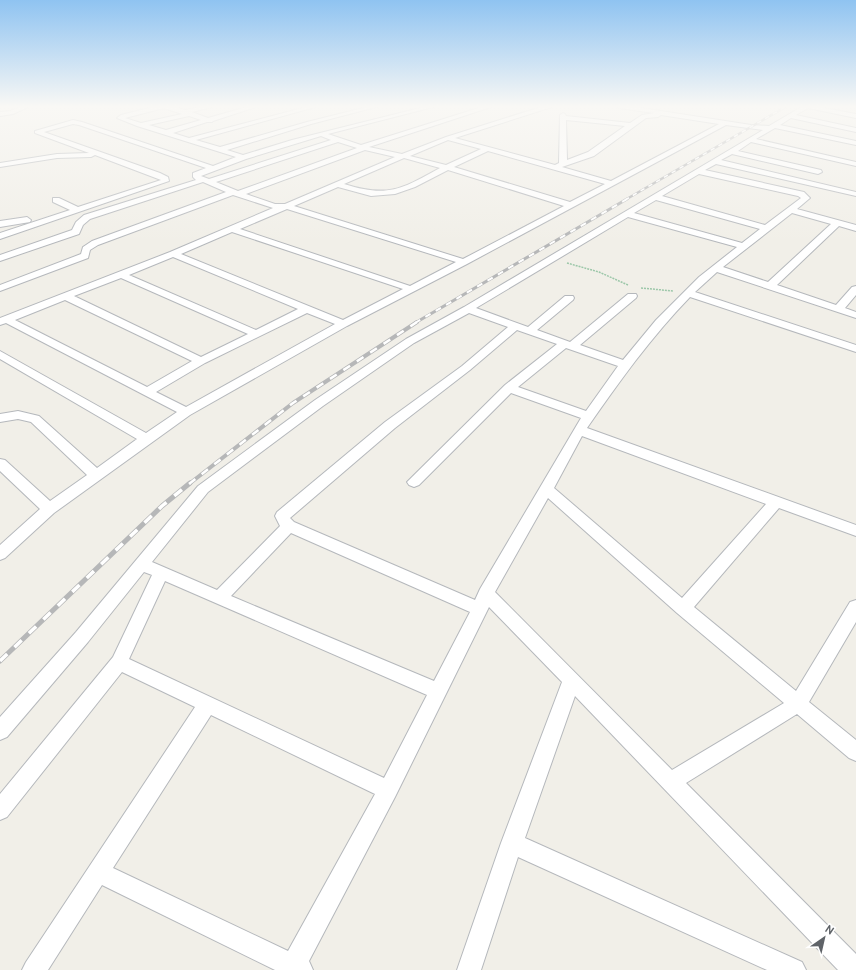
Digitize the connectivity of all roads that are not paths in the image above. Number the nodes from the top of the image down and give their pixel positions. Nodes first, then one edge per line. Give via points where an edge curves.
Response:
1 (91, 151) edge
2 (162, 151) edge
3 (223, 151) edge
4 (262, 151) edge
5 (300, 151) edge
6 (354, 151) edge
7 (379, 151) edge
8 (415, 151) edge
9 (483, 151) edge
10 (496, 151) edge
11 (563, 151) edge
12 (595, 151) edge
13 (671, 151) edge
14 (730, 151) edge
15 (731, 151) edge
16 (800, 151) edge
17 (104, 156) junction
18 (403, 156) junction
19 (243, 157) junction
20 (714, 161) junction
21 (563, 164) junction
22 (856, 164) edge
23 (0, 165) edge
24 (212, 168) junction
25 (447, 168) junction
26 (555, 168) junction
27 (698, 170) junction
28 (818, 172) dead end
29 (203, 179) junction
30 (165, 181) junction
31 (610, 183) junction
32 (337, 184) junction
33 (236, 193) junction
34 (856, 194) edge
35 (655, 197) junction
36 (56, 200) dead end
37 (570, 205) junction
38 (287, 206) junction
39 (77, 210) junction
40 (790, 210) junction
41 (64, 214) junction
42 (627, 214) junction
43 (838, 223) junction
44 (0, 224) edge
45 (856, 228) edge
46 (232, 229) junction
47 (768, 229) junction
48 (0, 236) edge
49 (743, 246) junction
50 (173, 254) junction
51 (0, 258) edge
52 (464, 262) junction
53 (715, 268) junction
54 (120, 274) junction
55 (769, 287) junction
56 (0, 288) edge
57 (856, 288) edge
58 (411, 289) junction
59 (635, 292) road end
60 (689, 293) junction
61 (65, 296) junction
62 (569, 298) dead end
63 (306, 309) junction
64 (468, 309) junction
65 (838, 309) junction
66 (856, 315) edge
67 (3, 320) edge
68 (343, 324) junction
69 (522, 329) junction
70 (255, 333) junction
71 (568, 345) junction
72 (856, 349) edge
73 (0, 354) edge
74 (201, 361) junction
75 (625, 365) junction
76 (509, 388) junction
77 (147, 392) junction
78 (186, 412) junction
79 (588, 416) junction
80 (0, 418) edge
81 (578, 430) junction
82 (146, 439) junction
83 (0, 463) edge
84 (96, 475) junction
85 (414, 482) dead end
86 (546, 489) junction
87 (777, 501) junction
88 (48, 509) junction
89 (289, 526) junction
90 (855, 528) edge
91 (0, 554) edge
92 (142, 564) junction
93 (161, 572) junction
94 (219, 598) junction
95 (483, 601) junction
96 (856, 607) edge
97 (683, 608) junction
98 (119, 662) junction
99 (571, 681) junction
100 (438, 691) junction
101 (208, 704) junction
102 (798, 704) junction
103 (0, 731) edge
104 (856, 752) edge
105 (670, 782) junction
106 (388, 790) junction
107 (0, 810) edge
108 (512, 843) junction
109 (98, 872) junction
110 (295, 968) edge
111 (34, 970) edge
112 (469, 970) edge
113 (794, 970) edge
114 (855, 970) edge

1 - 17 street
2 - 24 street
3 - 19 street
4 - 19 street
5 - 29 street
6 - 33 street
7 - 18 street
8 - 18 street
9 - 25 street
10 - 26 street
11 - 21 street
12 - 21 street
13 - 31 street
14 - 20 street
15 - 28 street
16 - 22 street
17 - 23 street via 57,156
17 - 30 street
18 - 25 street
18 - 32 street
19 - 24 street
20 - 27 street
20 - 34 street
21 - 26 street
24 - 29 street via 200,172
25 - 32 street via 407,189 387,193 375,194
25 - 37 street
26 - 31 street
27 - 35 street
27 - 40 street via 805,196 806,198
29 - 30 street
29 - 33 street
29 - 51 street via 88,217 79,224 76,232
30 - 39 street
31 - 37 street
32 - 38 street
33 - 38 street via 274,206
33 - 56 street via 95,243 86,250 85,256
35 - 42 street
35 - 47 street
36 - 39 street
37 - 52 street
38 - 46 street
38 - 52 street
39 - 41 street
40 - 43 street
40 - 47 street
41 - 44 street
41 - 48 street
42 - 49 street
42 - 64 street
43 - 45 street
43 - 55 street
46 - 50 street
46 - 58 street
47 - 49 street
49 - 53 street
50 - 54 street
50 - 63 street
52 - 58 street
53 - 55 street
53 - 60 street
54 - 61 street
54 - 70 street
55 - 65 street
57 - 65 street
58 - 68 street
59 - 71 street
60 - 72 street
60 - 75 street via 660,322
61 - 67 street
61 - 74 street
62 - 69 street
63 - 68 street
63 - 70 street
64 - 69 street
64 - 92 street via 410,341 319,402 203,489
65 - 66 street
67 - 77 street
68 - 78 street
69 - 71 street
69 - 89 street via 390,425 282,516
70 - 74 street
71 - 75 street
71 - 76 street
73 - 82 street
74 - 77 street
75 - 79 street
76 - 79 street
76 - 85 street
77 - 78 street
78 - 82 street
79 - 81 street
80 - 84 street via 18,415 35,419
81 - 86 street
81 - 87 street
82 - 84 street
83 - 88 street
84 - 88 street
86 - 95 street
86 - 97 street
87 - 90 street
87 - 97 street
88 - 91 street
89 - 94 street
89 - 95 street
92 - 93 street
92 - 103 street
93 - 94 street
93 - 98 street
94 - 100 street
95 - 99 street
95 - 100 street
96 - 102 street
97 - 102 street
98 - 101 street
98 - 107 street
99 - 105 street
99 - 108 street
100 - 106 street
101 - 106 street
101 - 109 street
102 - 104 street
102 - 105 street
105 - 114 street
106 - 110 street
108 - 112 street
108 - 113 street
109 - 110 street
109 - 111 street

